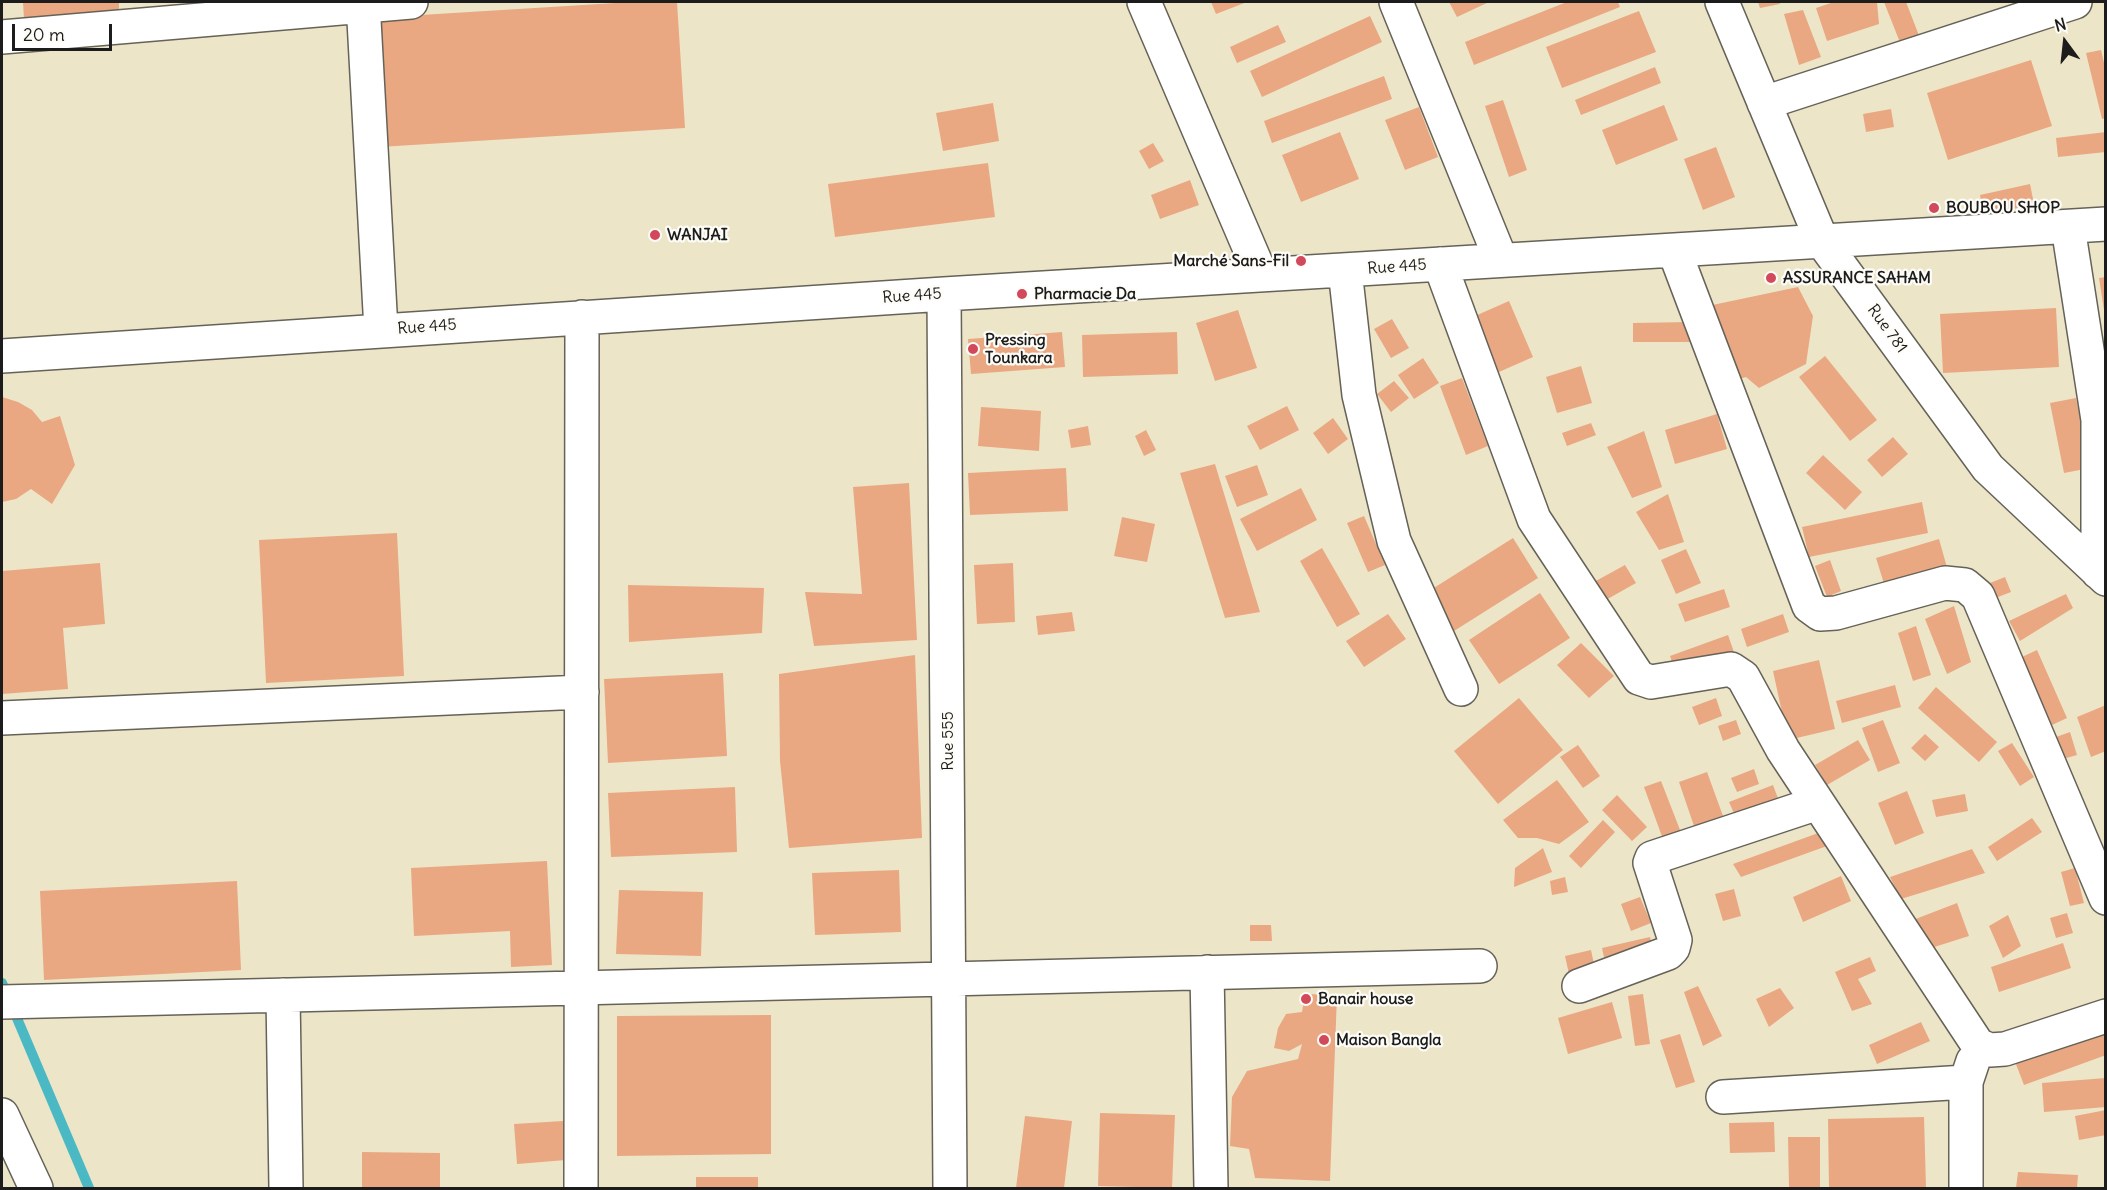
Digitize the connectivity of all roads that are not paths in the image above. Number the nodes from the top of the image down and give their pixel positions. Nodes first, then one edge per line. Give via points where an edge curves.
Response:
1 (411, 2) edge
2 (1144, 2) edge
3 (1396, 2) edge
4 (1722, 2) edge
5 (2075, 2) edge
6 (363, 4) edge
7 (2, 37) edge
8 (1764, 103) junction
9 (2106, 224) edge
10 (2068, 226) junction
11 (1822, 241) junction
12 (1674, 250) junction
13 (1501, 260) junction
14 (1440, 264) junction
15 (1345, 270) junction
16 (1261, 275) junction
17 (944, 294) junction
18 (582, 316) junction
19 (381, 330) junction
20 (2, 356) edge
21 (2102, 420) edge
22 (2103, 574) edge
23 (1461, 689) dead end
24 (582, 692) junction
25 (2, 718) edge
26 (1818, 803) junction
27 (2106, 898) edge
28 (1480, 966) dead end
29 (1207, 972) junction
30 (949, 979) junction
31 (1579, 986) dead end
32 (582, 988) junction
33 (283, 995) junction
34 (2, 1002) edge
35 (2106, 1016) edge
36 (1978, 1045) junction
37 (1966, 1082) junction
38 (1723, 1097) dead end
39 (2, 1115) edge
40 (36, 1188) edge
41 (286, 1188) edge
42 (581, 1188) edge
43 (950, 1188) edge
44 (1211, 1188) edge
45 (1966, 1188) edge

1 - 6 street
2 - 16 street
3 - 13 street
4 - 8 street, Rue 781
5 - 8 street
6 - 7 street
6 - 19 street
8 - 11 street, Rue 781
9 - 10 street, Rue 445
10 - 11 street, Rue 445
10 - 21 street
11 - 12 street, Rue 445
11 - 22 street, Rue 781 via 1988,468
12 - 13 street, Rue 445
12 - 27 street via 1809,606 1820,614 1836,613 1945,583 1965,585 1978,596
13 - 14 street, Rue 445
14 - 15 street, Rue 445
14 - 26 street via 1534,519 1634,671 1639,678 1651,682 1731,669 1743,677
15 - 16 street, Rue 445
15 - 23 street via 1359,395 1394,541
16 - 17 street, Rue 445
17 - 18 street, Rue 445
17 - 30 street, Rue 555
18 - 19 street, Rue 445
18 - 24 street
19 - 20 street, Rue 445
21 - 22 street
24 - 25 street
24 - 32 street
26 - 31 street via 1652,858 1650,864 1675,940 1673,948
26 - 36 street
28 - 29 street
29 - 30 street
29 - 44 street
30 - 32 street
30 - 43 street, Rue 555
32 - 33 street
32 - 42 street
33 - 34 street
33 - 41 street
35 - 36 street via 2005,1049 1990,1050
36 - 37 street
37 - 38 street
37 - 45 street
39 - 40 street

